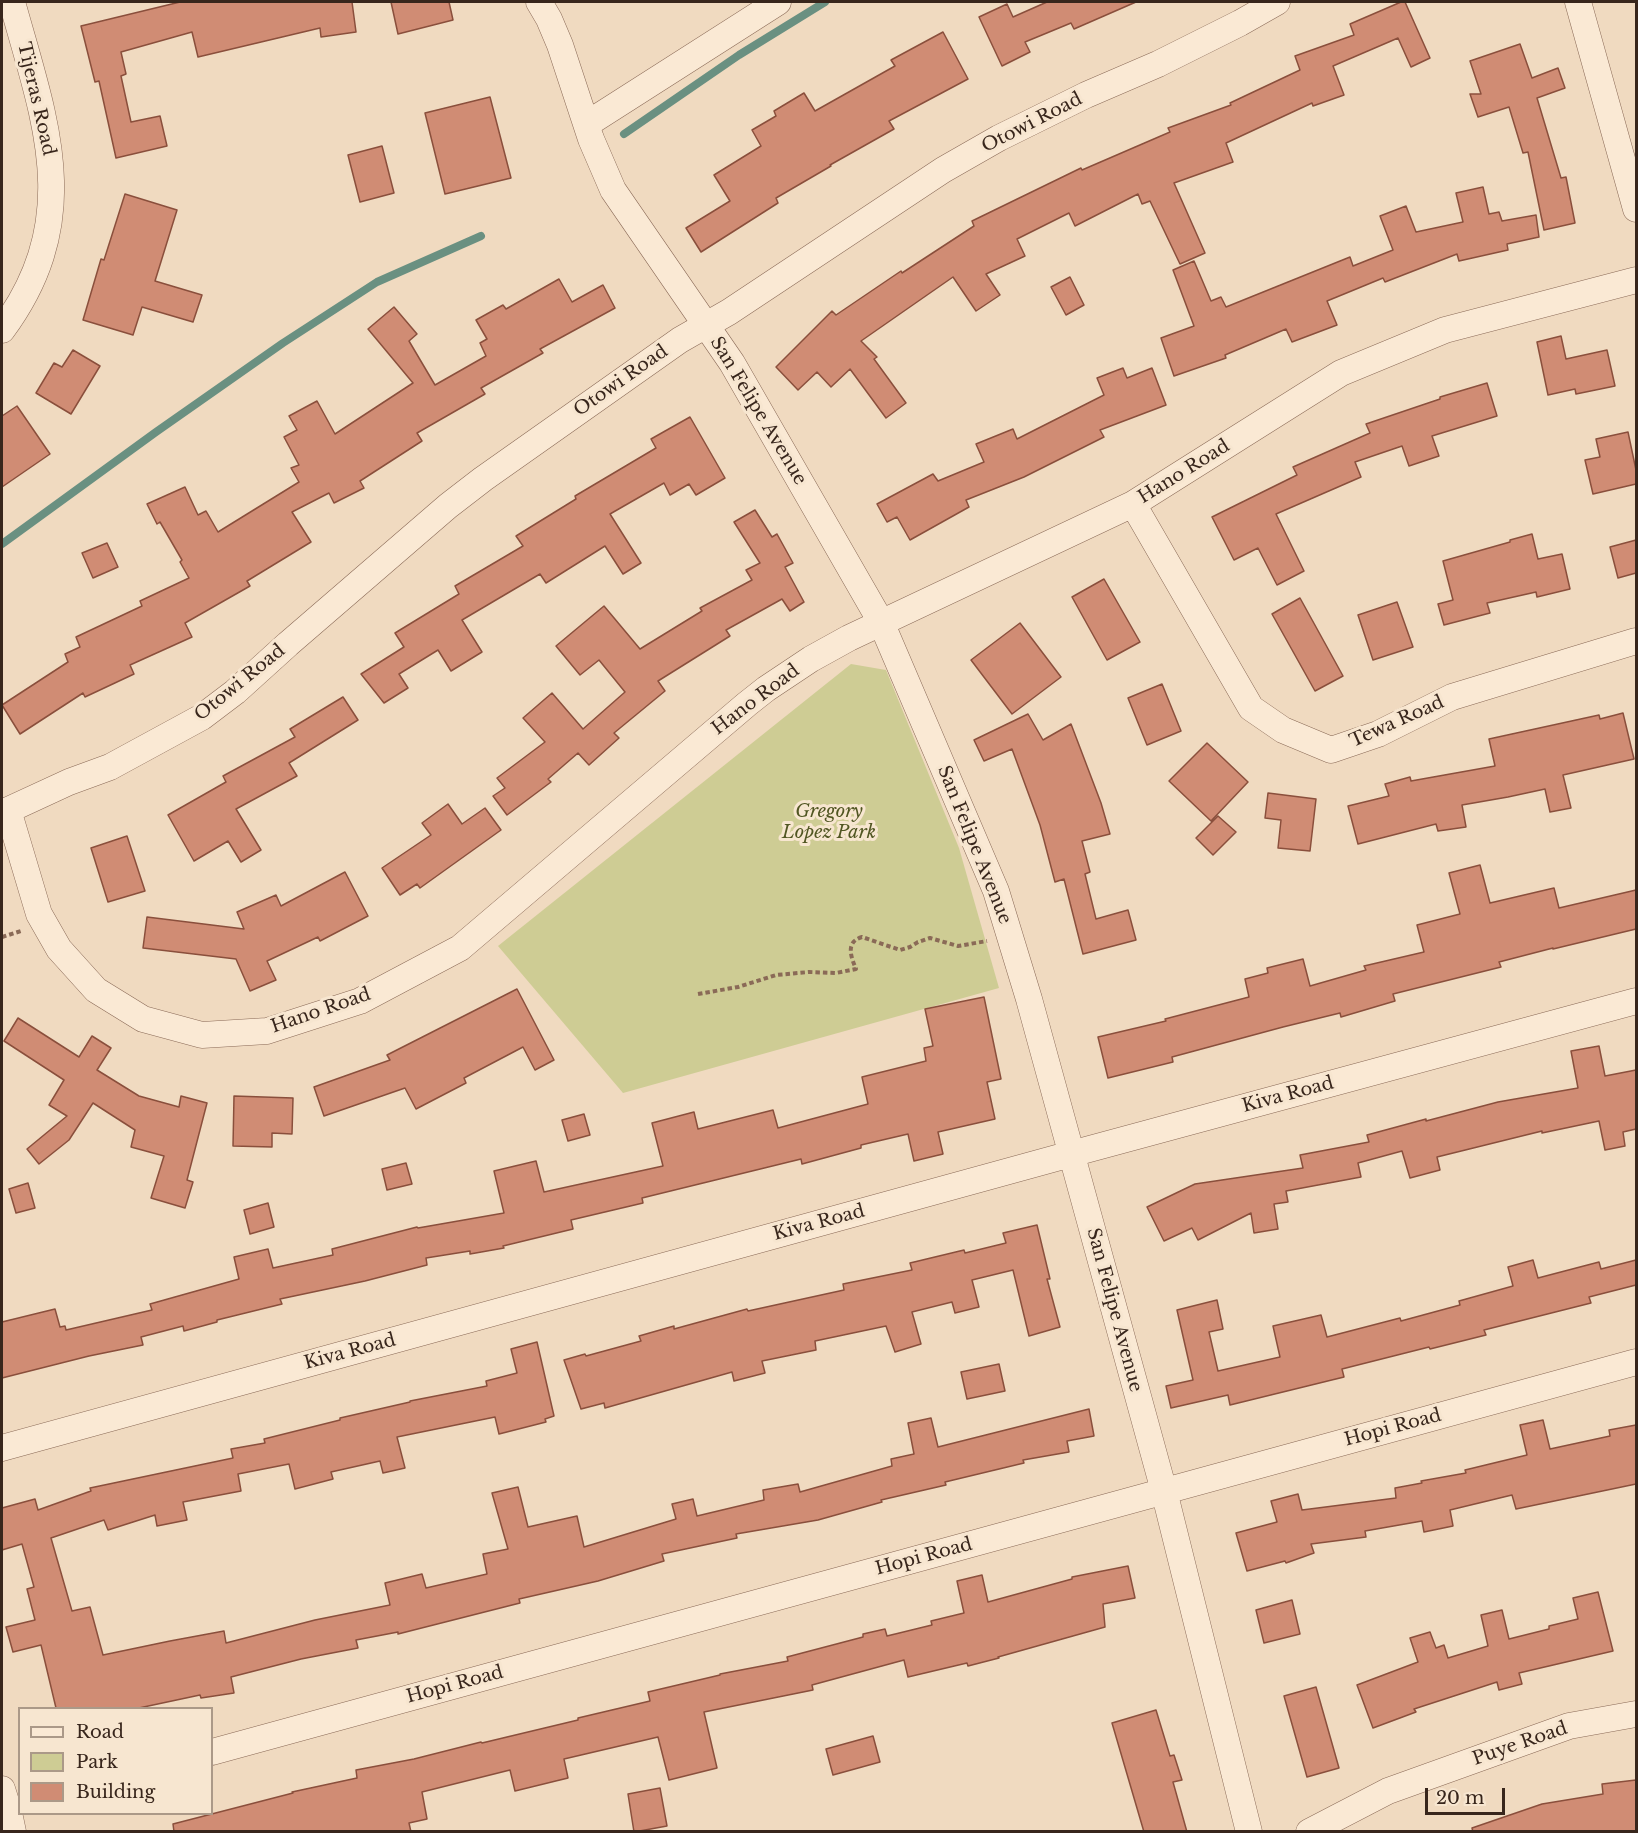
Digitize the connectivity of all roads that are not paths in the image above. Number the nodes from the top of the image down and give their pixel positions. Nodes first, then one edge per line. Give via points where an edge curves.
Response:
1 (12, 2) edge
2 (539, 2) edge
3 (778, 2) edge
4 (1277, 2) edge
5 (1578, 2) edge
6 (586, 124) junction
7 (1636, 209) edge
8 (1636, 280) edge
9 (706, 326) junction
10 (2, 330) edge
11 (1133, 504) junction
12 (881, 622) junction
13 (1636, 641) edge
14 (5, 811) edge
15 (1636, 1001) edge
16 (1071, 1154) junction
17 (1636, 1362) edge
18 (2, 1448) edge
19 (1164, 1491) junction
20 (1636, 1714) edge
21 (213, 1752) edge
22 (1249, 1832) edge
23 (1309, 1832) edge

1 - 10 street, Tijeras Road via 47,133 51,206 35,270
2 - 6 street, San Felipe Avenue via 560,45
3 - 6 street
4 - 9 street, Otowi Road via 1158,64 999,138 943,170
5 - 7 street
6 - 9 street, San Felipe Avenue via 613,190
8 - 11 street, Hano Road via 1445,330 1341,373
9 - 12 street, San Felipe Avenue via 732,363
9 - 14 street, Otowi Road via 548,432 448,506 202,717 110,767
11 - 12 street, Hano Road
11 - 13 street, Tewa Road via 1251,708 1283,730 1331,750 1378,734 1452,697
12 - 14 street, Hano Road via 811,659 766,689 460,948 360,1001 267,1031 202,1035 143,1019 96,990 59,949 39,914
12 - 16 street, San Felipe Avenue via 996,891
15 - 16 street, Kiva Road
16 - 18 street, Kiva Road
16 - 19 street, San Felipe Avenue
17 - 19 street, Hopi Road
19 - 21 street, Hopi Road
19 - 22 street, San Felipe Avenue
20 - 23 street, Puye Road via 1569,1726 1399,1787

